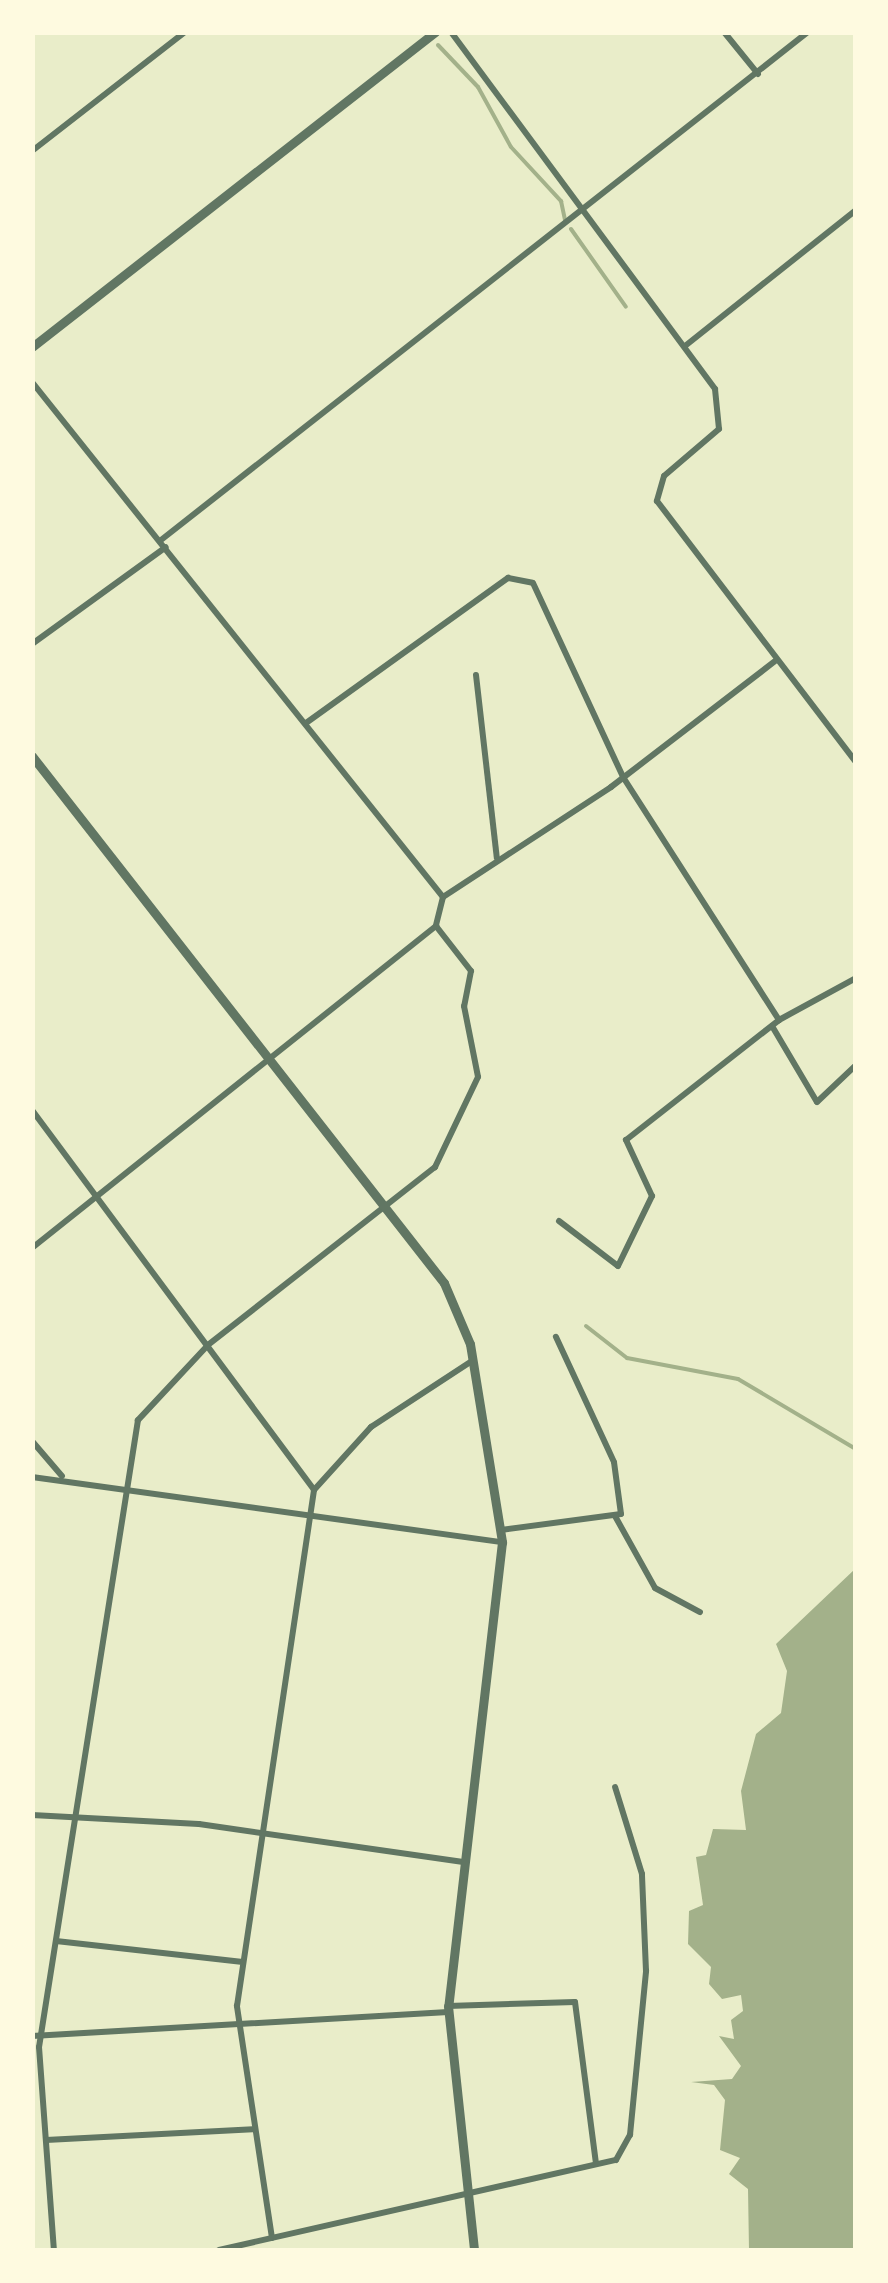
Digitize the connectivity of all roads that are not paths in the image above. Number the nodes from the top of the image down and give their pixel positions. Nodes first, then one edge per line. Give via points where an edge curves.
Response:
1 (186, 32) edge
2 (435, 32) edge
3 (451, 32) edge
4 (724, 32) edge
5 (808, 32) edge
6 (758, 74) junction
7 (32, 151) edge
8 (856, 210) edge
9 (587, 211) junction
10 (685, 346) junction
11 (32, 347) edge
12 (32, 382) edge
13 (164, 544) junction
14 (32, 644) edge
15 (775, 661) junction
16 (476, 675) dead end
17 (306, 722) junction
18 (32, 756) edge
19 (856, 762) edge
20 (624, 777) junction
21 (497, 858) junction
22 (444, 897) junction
23 (436, 926) junction
24 (856, 978) edge
25 (779, 1020) junction
26 (772, 1026) junction
27 (269, 1059) junction
28 (856, 1064) edge
29 (32, 1110) edge
30 (99, 1196) junction
31 (384, 1208) junction
32 (559, 1221) dead end
33 (32, 1248) edge
34 (556, 1337) dead end
35 (208, 1345) junction
36 (474, 1361) junction
37 (32, 1440) edge
38 (62, 1476) junction
39 (32, 1477) edge
40 (126, 1484) junction
41 (314, 1490) junction
42 (615, 1516) junction
43 (308, 1520) junction
44 (502, 1536) junction
45 (700, 1612) dead end
46 (615, 1787) dead end
47 (32, 1815) edge
48 (73, 1816) junction
49 (264, 1834) junction
50 (463, 1862) junction
51 (56, 1942) junction
52 (243, 1962) junction
53 (448, 2009) junction
54 (240, 2025) junction
55 (37, 2035) edge
56 (253, 2130) junction
57 (46, 2140) junction
58 (596, 2164) junction
59 (465, 2192) junction
60 (272, 2238) junction
61 (54, 2250) edge
62 (219, 2250) edge
63 (474, 2250) edge

1 - 7 street
2 - 11 street
3 - 9 street
4 - 6 street
5 - 6 street
6 - 9 street
8 - 10 street
9 - 10 street
9 - 13 street
10 - 15 street via 719,400 718,429 664,476 658,500
12 - 13 street
13 - 14 street
13 - 17 street
15 - 19 street
15 - 20 street
16 - 21 street
17 - 20 street via 508,578 533,583 542,596
17 - 22 street
18 - 27 street
20 - 21 street
20 - 25 street
21 - 22 street
22 - 23 street
23 - 27 street
23 - 31 street via 470,971 464,1006 478,1077 435,1167
24 - 25 street
25 - 26 street
26 - 28 street via 817,1102
26 - 32 street via 626,1140 652,1196 618,1266
27 - 30 street
27 - 31 street
29 - 30 street
30 - 33 street
30 - 35 street
31 - 35 street
31 - 36 street via 428,1262
34 - 42 street via 614,1462 624,1504
35 - 40 street via 145,1406
35 - 41 street
36 - 41 street via 370,1427
36 - 44 street
37 - 38 street
38 - 39 street
38 - 40 street
40 - 43 street
40 - 48 street
41 - 43 street
42 - 44 street
42 - 45 street via 655,1588
43 - 44 street
43 - 49 street
44 - 50 street
46 - 58 street via 642,1874 646,2000 630,2135 616,2160
47 - 48 street
48 - 49 street
48 - 51 street
49 - 50 street
49 - 52 street
50 - 53 street
51 - 52 street
51 - 55 street
52 - 54 street
53 - 54 street
53 - 58 street via 575,2002
53 - 59 street
54 - 55 street
54 - 56 street
55 - 57 street
56 - 57 street
56 - 60 street
57 - 61 street
58 - 59 street
59 - 60 street
59 - 63 street
60 - 62 street

